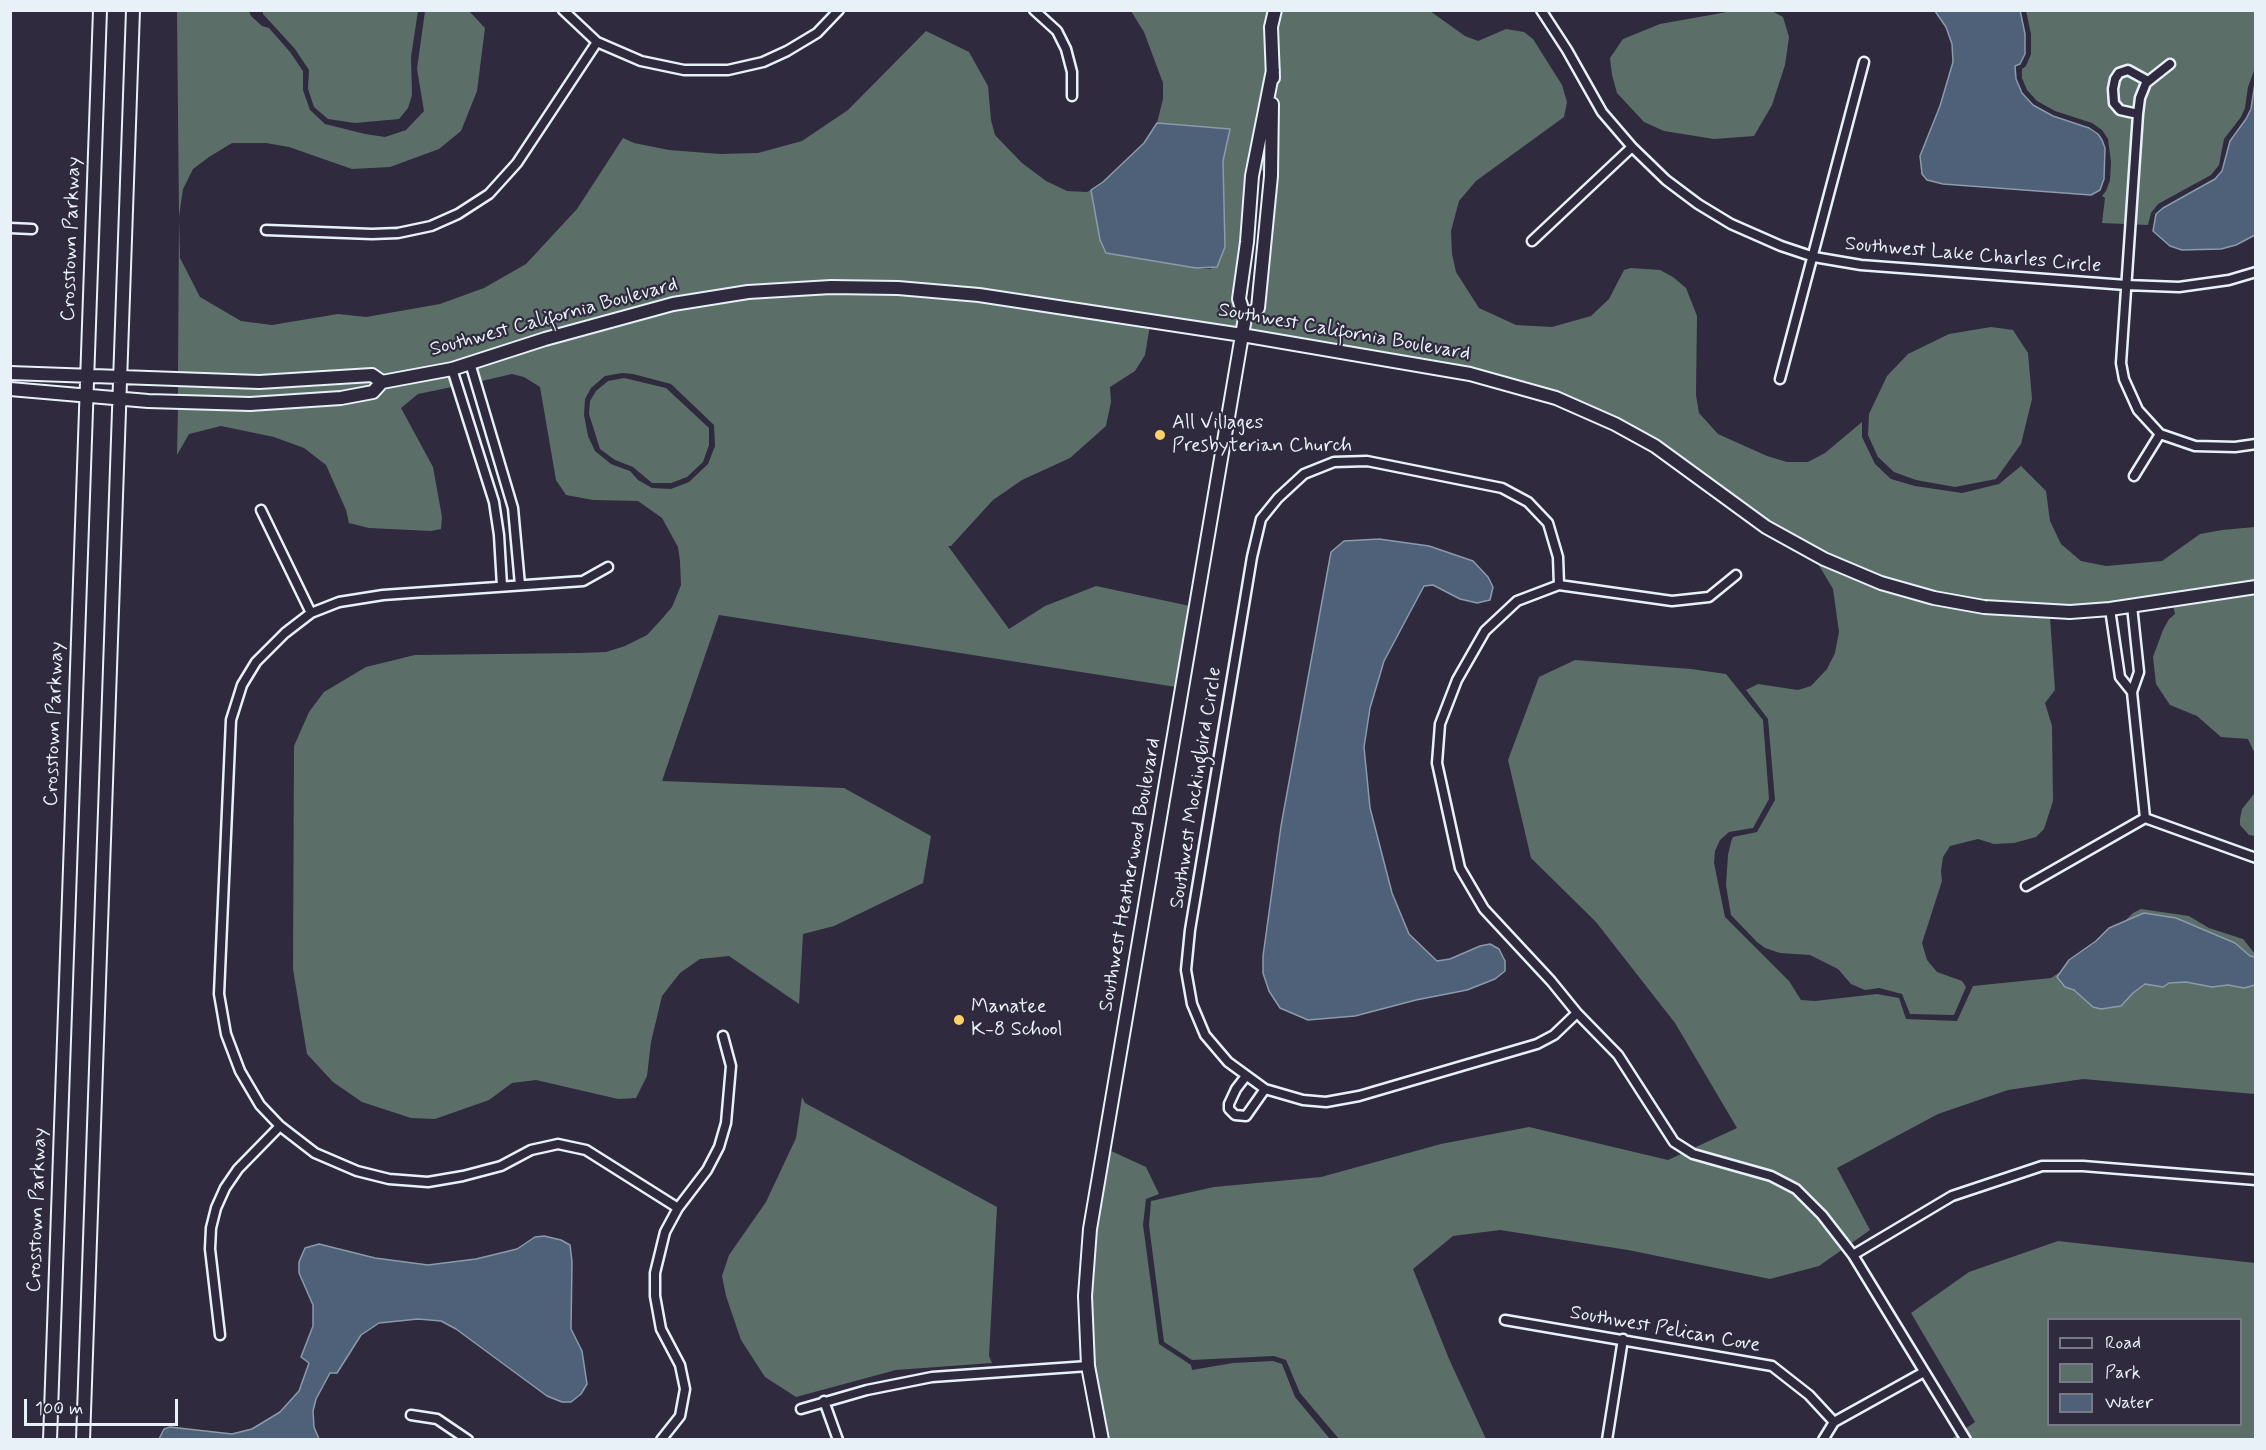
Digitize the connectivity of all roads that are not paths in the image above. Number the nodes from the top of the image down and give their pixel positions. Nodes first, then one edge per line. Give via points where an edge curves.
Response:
1 (100, 10) edge
2 (133, 10) edge
3 (563, 10) edge
4 (839, 10) edge
5 (1034, 10) edge
6 (1275, 10) edge
7 (1541, 10) edge
8 (597, 42) junction
9 (1864, 63) dead end
10 (2170, 63) dead end
11 (1273, 70) junction
12 (2148, 81) junction
13 (1072, 96) dead end
14 (2138, 114) junction
15 (1632, 147) junction
16 (1251, 193) junction
17 (1269, 194) junction
18 (10, 228) edge
19 (32, 229) dead end
20 (266, 230) dead end
21 (1532, 241) dead end
22 (1814, 257) junction
23 (2256, 272) edge
24 (2126, 285) junction
25 (1245, 318) junction
26 (1242, 335) junction
27 (470, 363) junction
28 (452, 369) junction
29 (10, 373) edge
30 (86, 374) junction
31 (120, 376) junction
32 (1780, 379) dead end
33 (382, 382) junction
34 (10, 389) edge
35 (86, 395) junction
36 (119, 398) junction
37 (2160, 434) junction
38 (2256, 444) edge
39 (2134, 476) dead end
40 (261, 510) dead end
41 (608, 567) dead end
42 (1736, 575) dead end
43 (520, 585) junction
44 (1560, 585) junction
45 (502, 586) junction
46 (2256, 587) edge
47 (2133, 606) junction
48 (2110, 609) junction
49 (311, 613) junction
50 (2132, 692) junction
51 (2145, 818) junction
52 (2256, 858) edge
53 (2026, 886) dead end
54 (1577, 1013) junction
55 (723, 1036) dead end
56 (1246, 1076) junction
57 (1265, 1089) junction
58 (280, 1126) junction
59 (2256, 1180) edge
60 (678, 1208) junction
61 (1853, 1254) junction
62 (1504, 1320) dead end
63 (220, 1335) dead end
64 (1623, 1339) junction
65 (1088, 1366) junction
66 (1924, 1372) junction
67 (824, 1401) junction
68 (801, 1409) dead end
69 (411, 1415) dead end
70 (1834, 1422) junction
71 (50, 1440) edge
72 (83, 1440) edge
73 (468, 1440) edge
74 (662, 1440) edge
75 (838, 1440) edge
76 (1102, 1440) edge
77 (1607, 1440) edge
78 (1823, 1440) edge
79 (1966, 1440) edge

1 - 30 street, Crosstown Parkway
2 - 31 street
3 - 8 street
4 - 8 street via 817,33 787,51 763,62 728,70 684,70 641,61
5 - 13 street via 1057,31 1066,48
6 - 11 street, Southwest Heatherwood Boulevard via 1271,27
7 - 15 street, Southwest Lake Charles Circle via 1602,112
8 - 20 street via 517,163 489,194 458,214 431,226 398,233
9 - 22 street
10 - 12 street
11 - 16 street, Southwest Heatherwood Boulevard
11 - 17 street, Southwest Heatherwood Boulevard
12 - 14 street
12 - 14 street via 2128,70 2115,79 2114,103 2120,110
14 - 24 street
15 - 21 street
15 - 22 street, Southwest Lake Charles Circle via 1666,180 1731,224
16 - 17 street
16 - 25 street, Southwest Heatherwood Boulevard via 1239,299
17 - 25 street, Southwest Heatherwood Boulevard via 1258,308
18 - 19 street
22 - 24 street, Southwest Lake Charles Circle via 1861,266
22 - 32 street
23 - 24 street, Southwest Lake Charles Circle via 2179,287
24 - 37 street via 2121,363 2124,379 2138,410
25 - 26 street, Southwest Heatherwood Boulevard
26 - 27 street, Southwest California Boulevard via 979,295 831,287 748,292 673,304
26 - 48 street, Southwest California Boulevard via 1470,374 1556,398 1655,446 1766,527 1824,559 1881,582 1934,598 1984,607 2036,612
26 - 65 street, Southwest Heatherwood Boulevard via 1090,1229 1085,1296
27 - 28 street, Southwest California Boulevard
27 - 43 street via 513,508
28 - 33 street, Southwest California Boulevard
28 - 45 street via 494,502
29 - 30 street, Southwest California Boulevard
30 - 31 street, Southwest California Boulevard
30 - 35 street, Crosstown Parkway
31 - 33 street, Southwest California Boulevard via 259,382 372,375
31 - 36 street
33 - 36 street, Southwest California Boulevard via 373,392 341,398 250,404
34 - 35 street, Southwest California Boulevard
35 - 36 street, Southwest California Boulevard
35 - 71 street, Crosstown Parkway
36 - 72 street
37 - 38 street via 2195,446
37 - 39 street
40 - 49 street
41 - 43 street via 583,581
42 - 44 street via 1709,597 1672,601
43 - 45 street
44 - 54 street via 1517,601 1485,631 1456,680 1440,724 1437,763 1465,876 1484,909
44 - 56 street, Southwest Mockingbird Circle via 1558,557 1548,523 1528,502 1502,488 1367,461 1334,462 1304,474 1261,519 1186,970 1192,1004 1205,1035
45 - 49 street via 383,595 339,602
46 - 47 street, Southwest California Boulevard
47 - 48 street, Southwest California Boulevard
47 - 50 street via 2139,672
48 - 50 street via 2120,677
49 - 58 street via 256,662 242,685 231,720 228,755 219,994 226,1034 240,1071 261,1105
50 - 51 street
51 - 52 street
51 - 53 street
54 - 57 street, Southwest Mockingbird Circle via 1554,1035 1537,1044 1359,1095 1326,1102
54 - 61 street via 1618,1055 1674,1142 1693,1154 1771,1176 1796,1189
55 - 60 street via 732,1066 726,1123 707,1170
56 - 57 street, Southwest Mockingbird Circle
56 - 57 street via 1230,1104 1235,1115 1245,1116
58 - 60 street via 315,1153 357,1171 389,1179 428,1182 501,1166 531,1150 558,1144 586,1150
58 - 63 street via 238,1169 216,1208 210,1249
59 - 61 street via 2042,1166 1952,1196
60 - 74 street via 658,1256 655,1296 661,1329 680,1365 685,1389 680,1416
61 - 66 street
62 - 64 street, Southwest Pelican Cove
64 - 70 street, Southwest Pelican Cove via 1772,1366 1809,1395
64 - 77 street
65 - 67 street via 932,1377
65 - 76 street, Southwest Heatherwood Boulevard
66 - 70 street
66 - 79 street
67 - 68 street
67 - 75 street
69 - 73 street via 437,1419
70 - 78 street

